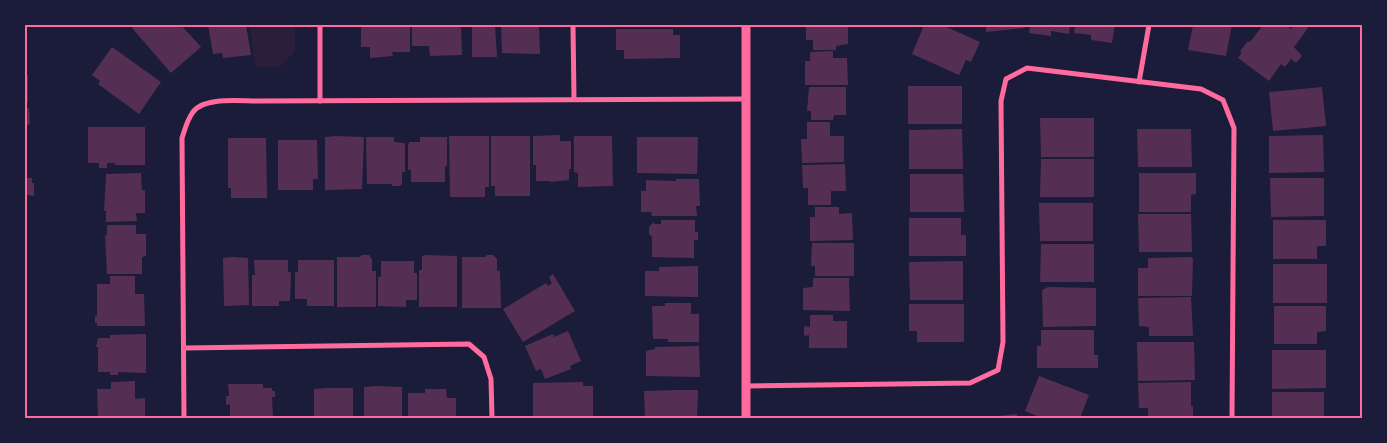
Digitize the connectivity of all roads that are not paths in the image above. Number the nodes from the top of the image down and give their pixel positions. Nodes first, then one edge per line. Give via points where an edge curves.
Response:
1 (320, 25) edge
2 (573, 25) edge
3 (746, 25) edge
4 (1149, 25) edge
5 (1139, 82) junction
6 (574, 99) junction
7 (746, 99) junction
8 (320, 101) junction
9 (184, 348) junction
10 (745, 386) junction
11 (184, 418) edge
12 (492, 418) edge
13 (746, 418) edge
14 (1232, 418) edge

1 - 8 street
2 - 6 street
3 - 7 street
4 - 5 street
5 - 10 street via 1027,68 1006,79 1001,101 1003,342 998,370 970,383
5 - 14 street via 1202,89 1223,100 1234,128
6 - 7 street
6 - 8 street
7 - 10 street
8 - 9 street via 219,102 204,104 193,111 182,138
9 - 11 street
9 - 12 street via 469,344 484,357 491,379
10 - 13 street

